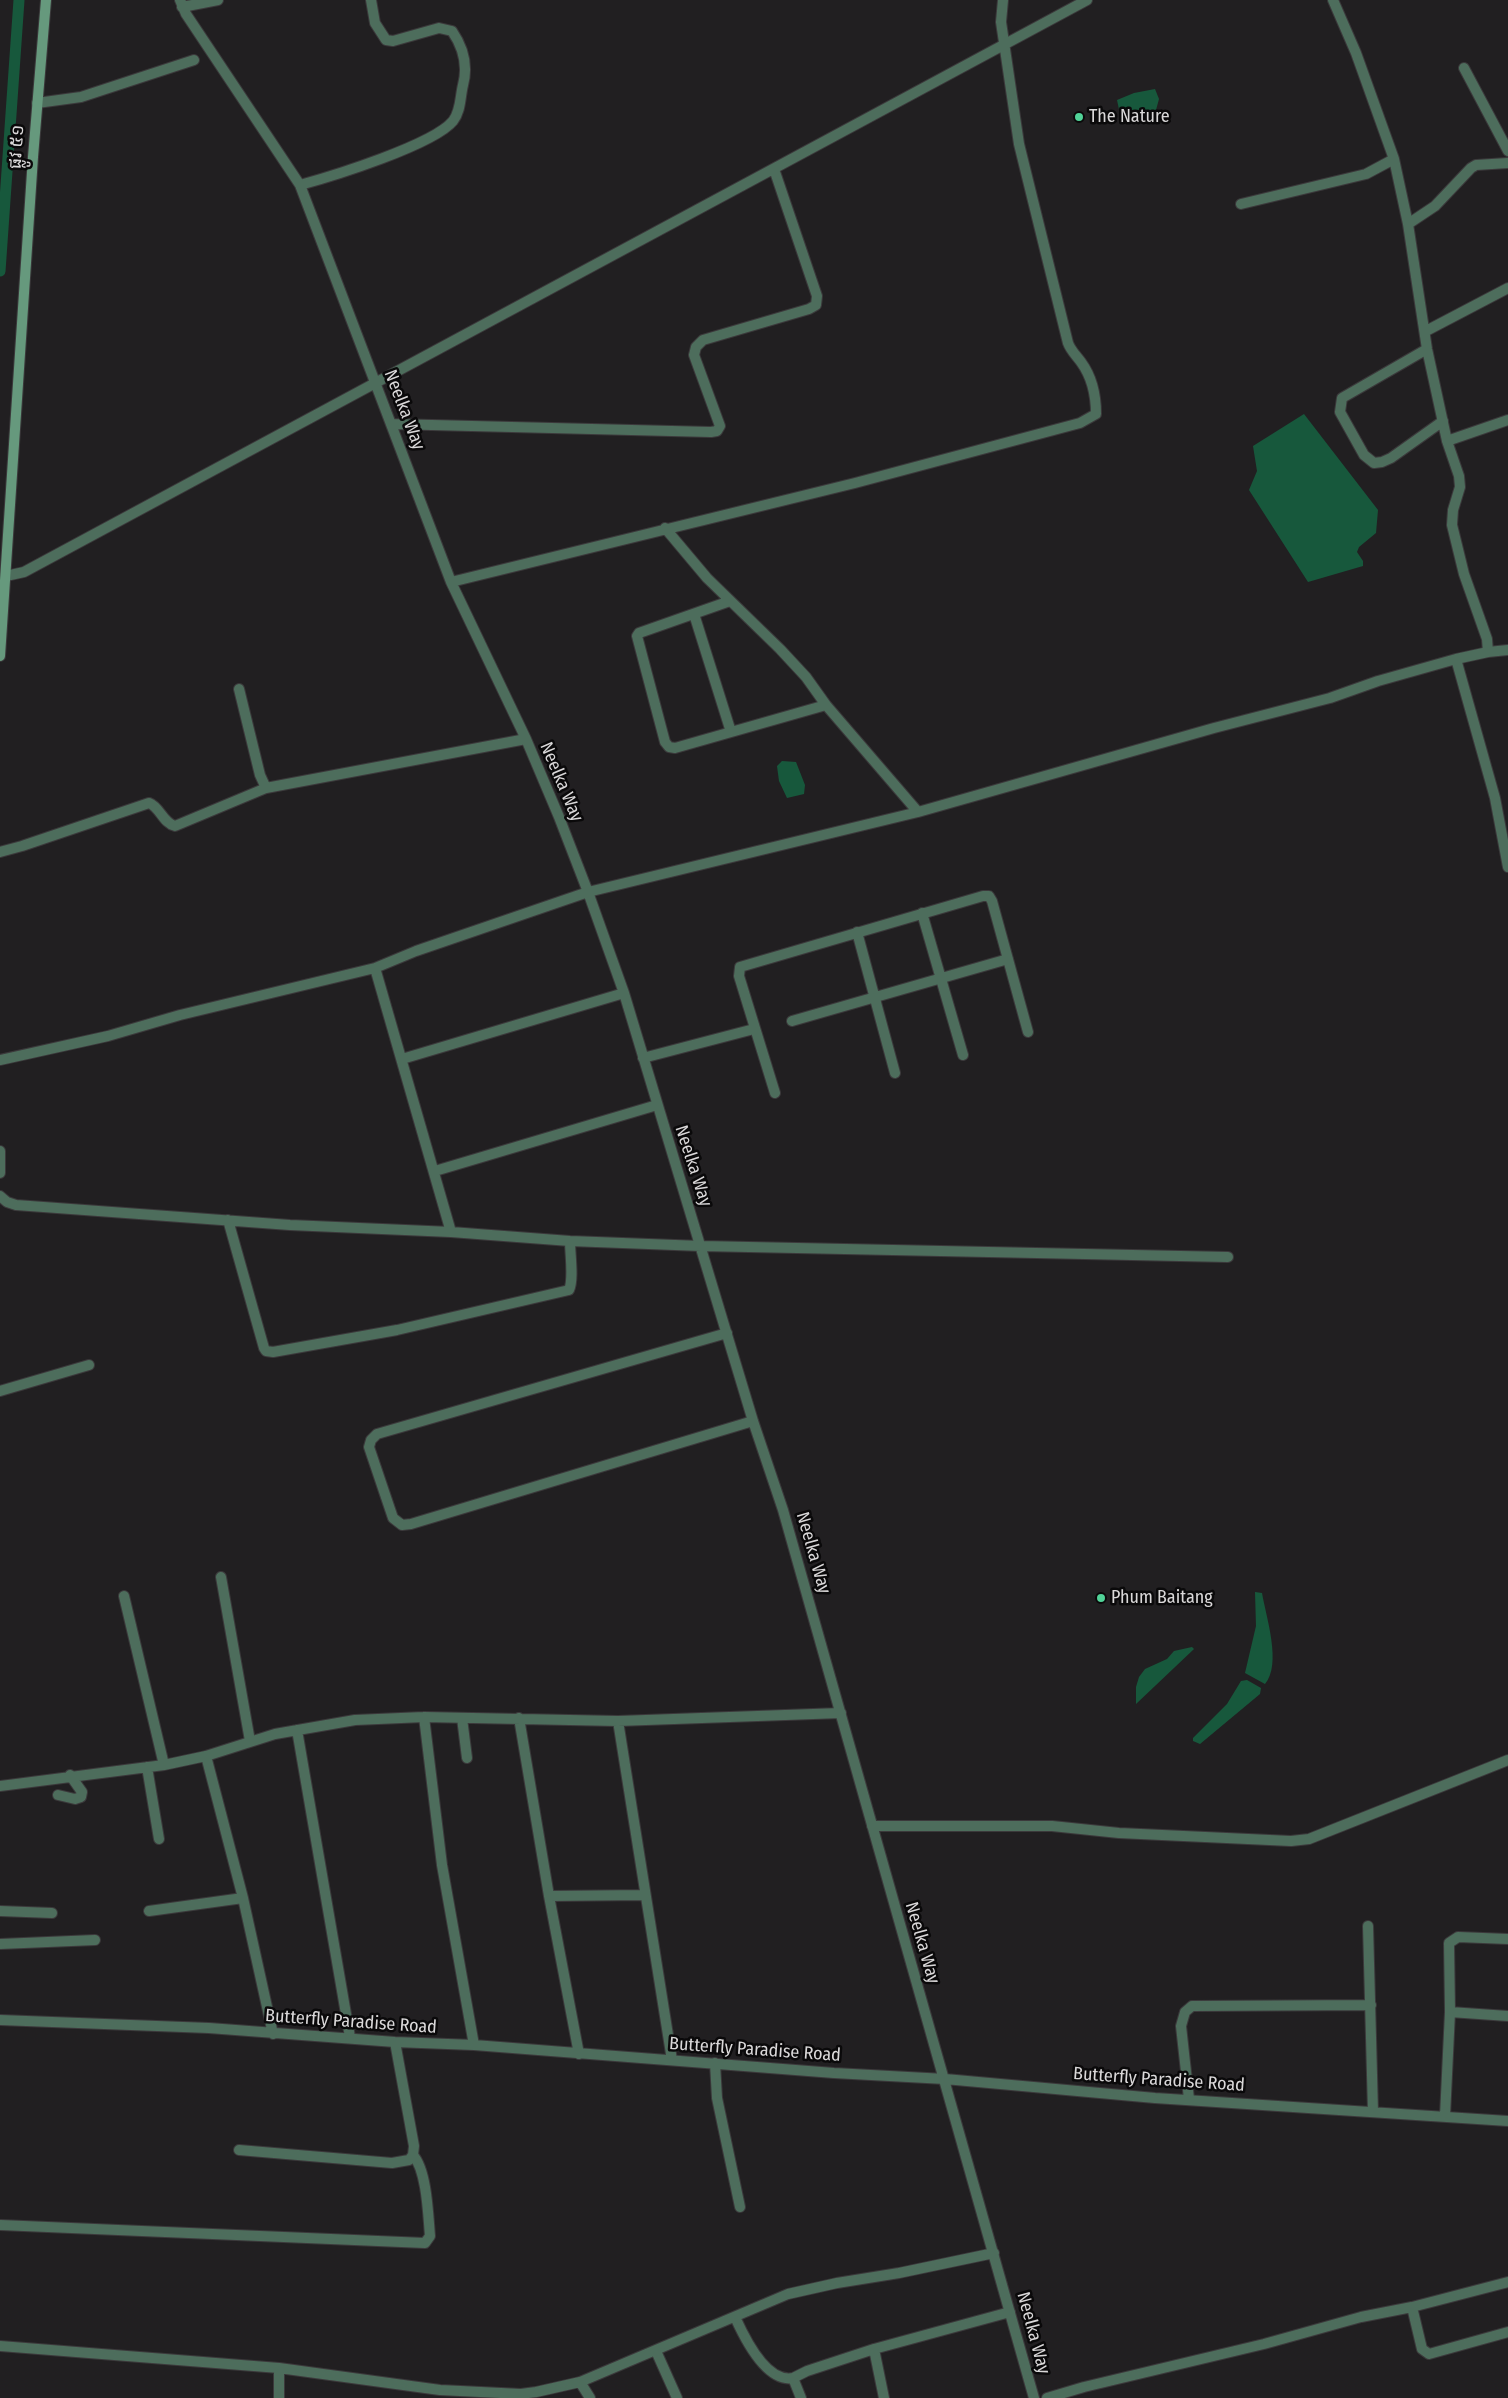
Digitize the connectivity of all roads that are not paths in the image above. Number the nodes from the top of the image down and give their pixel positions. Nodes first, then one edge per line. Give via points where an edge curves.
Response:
1 (46, 0) edge
2 (218, 0) edge
3 (371, 0) edge
4 (1003, 0) edge
5 (1087, 0) edge
6 (1333, 0) edge
7 (181, 3) edge
8 (1004, 46) junction
9 (194, 60) dead end
10 (1464, 68) dead end
11 (37, 102) junction
12 (1508, 151) edge
13 (1394, 159) junction
14 (1508, 163) edge
15 (774, 169) junction
16 (300, 185) junction
17 (1241, 204) dead end
18 (1408, 224) junction
19 (1508, 288) edge
20 (1426, 330) junction
21 (1427, 349) junction
22 (376, 383) junction
23 (1508, 420) edge
24 (1443, 422) junction
25 (392, 424) junction
26 (1447, 441) junction
27 (665, 528) junction
28 (6, 576) junction
29 (451, 582) junction
30 (730, 601) junction
31 (694, 614) junction
32 (1508, 650) edge
33 (1488, 652) junction
34 (0, 656) edge
35 (1456, 659) junction
36 (239, 689) dead end
37 (826, 705) junction
38 (732, 732) junction
39 (526, 739) junction
40 (266, 788) junction
41 (918, 812) junction
42 (0, 852) edge
43 (1508, 867) edge
44 (588, 892) junction
45 (922, 913) junction
46 (857, 932) junction
47 (1008, 959) junction
48 (376, 968) junction
49 (941, 978) junction
50 (624, 993) junction
51 (874, 997) junction
52 (792, 1021) dead end
53 (754, 1029) junction
54 (1028, 1032) dead end
55 (963, 1055) dead end
56 (643, 1058) junction
57 (402, 1059) junction
58 (0, 1060) edge
59 (895, 1073) dead end
60 (775, 1093) dead end
61 (656, 1104) junction
62 (0, 1151) edge
63 (435, 1171) junction
64 (0, 1173) edge
65 (0, 1196) edge
66 (228, 1220) junction
67 (452, 1232) junction
68 (570, 1241) junction
69 (702, 1246) junction
70 (1228, 1257) dead end
71 (726, 1333) junction
72 (89, 1365) dead end
73 (0, 1391) edge
74 (753, 1421) junction
75 (221, 1577) dead end
76 (124, 1596) dead end
77 (841, 1713) junction
78 (424, 1717) junction
79 (462, 1718) junction
80 (519, 1718) junction
81 (618, 1721) junction
82 (297, 1730) junction
83 (250, 1741) junction
84 (206, 1756) junction
85 (467, 1758) dead end
86 (1508, 1760) edge
87 (164, 1765) junction
88 (147, 1767) junction
89 (70, 1775) junction
90 (0, 1786) edge
91 (58, 1795) dead end
92 (872, 1826) junction
93 (160, 1839) dead end
94 (644, 1895) junction
95 (549, 1896) junction
96 (243, 1898) junction
97 (0, 1911) edge
98 (149, 1911) dead end
99 (52, 1913) dead end
100 (1368, 1926) dead end
101 (1508, 1939) edge
102 (94, 1940) dead end
103 (0, 1944) edge
104 (1371, 2005) junction
105 (1450, 2012) junction
106 (1508, 2016) edge
107 (0, 2020) edge
108 (273, 2034) junction
109 (350, 2038) junction
110 (395, 2042) junction
111 (474, 2045) junction
112 (579, 2054) junction
113 (672, 2060) junction
114 (715, 2063) junction
115 (944, 2079) junction
116 (1189, 2099) junction
117 (1373, 2112) junction
118 (1445, 2116) junction
119 (1508, 2121) edge
120 (239, 2150) dead end
121 (413, 2155) junction
122 (740, 2207) dead end
123 (0, 2226) edge
124 (994, 2253) junction
125 (1508, 2282) edge
126 (1412, 2307) junction
127 (1010, 2312) junction
128 (735, 2317) junction
129 (1508, 2332) edge
130 (0, 2346) edge
131 (874, 2349) junction
132 (656, 2351) junction
133 (279, 2368) junction
134 (793, 2378) junction
135 (580, 2382) junction
136 (440, 2394) edge
137 (521, 2396) edge
138 (279, 2398) edge
139 (590, 2398) edge
140 (677, 2398) edge
141 (801, 2398) edge
142 (884, 2398) edge
143 (1034, 2398) edge
144 (1048, 2398) edge

1 - 11 main road, ផ្លូវ ៥១
2 - 7 street
3 - 16 street via 375,23 386,40 393,41 439,28 452,31 464,56 465,78 458,112 443,130 423,141 335,176
4 - 8 street
5 - 8 street
6 - 13 street
7 - 16 street, Neelka Way
8 - 15 street
8 - 27 street via 1020,144 1039,230 1068,343 1092,384 1096,414 1080,422 855,482
9 - 11 street via 81,97
10 - 12 street
11 - 28 main road, ផ្លូវ ៥១
13 - 17 street via 1366,174
13 - 18 street
14 - 18 street via 1471,168 1435,206
15 - 22 street
15 - 25 street via 817,296 816,305 703,340 696,347 694,355 720,426 717,431
16 - 22 street, Neelka Way
18 - 20 street
19 - 20 street
20 - 21 street
21 - 24 street
21 - 24 street via 1342,398 1340,412 1364,455 1374,463 1391,458
22 - 25 street, Neelka Way
22 - 28 street via 24,572
23 - 26 street
24 - 26 street
25 - 29 street, Neelka Way
26 - 33 street via 1460,487 1452,525 1464,574 1487,639
27 - 29 street
27 - 30 street via 706,578
28 - 34 main road, ផ្លូវ ៥១
29 - 39 street, Neelka Way
30 - 31 street
30 - 37 street via 806,677
31 - 38 street
31 - 38 street via 637,636 665,742 675,748
32 - 33 street
33 - 35 street
35 - 41 street via 1330,698
35 - 43 street via 1495,798
36 - 40 street
37 - 38 street
37 - 41 street
39 - 40 street
39 - 44 street, Neelka Way
40 - 42 street via 180,825 170,824 155,806 149,804
41 - 44 street
44 - 48 street via 416,951
44 - 50 street, Neelka Way
45 - 46 street
45 - 47 street via 988,896
45 - 49 street
46 - 51 street
46 - 53 street via 740,967 739,976
47 - 49 street
47 - 54 street
48 - 57 street
48 - 58 street
49 - 51 street
49 - 55 street
50 - 56 street, Neelka Way
50 - 57 street
51 - 52 street
51 - 59 street
53 - 56 street
53 - 60 street
56 - 61 street, Neelka Way
57 - 63 street
61 - 63 street
61 - 69 street, Neelka Way
62 - 64 street
63 - 67 street
65 - 66 street via 16,1205
66 - 67 street
66 - 68 street via 264,1348 273,1352 396,1330 569,1290 572,1283
67 - 68 street
68 - 69 street
69 - 70 street
69 - 71 street, Neelka Way
71 - 74 street, Neelka Way
71 - 74 street via 377,1434 369,1447 393,1518 402,1525
72 - 73 street
74 - 77 street, Neelka Way via 783,1510
75 - 83 street
76 - 87 street
77 - 81 street
77 - 92 street, Neelka Way
78 - 79 street
78 - 82 street via 355,1720
78 - 111 street via 442,1865
79 - 80 street
79 - 85 street
80 - 81 street
80 - 95 street
81 - 94 street
82 - 83 street
82 - 109 street
83 - 84 street
84 - 87 street
84 - 96 street
86 - 92 street via 1309,1839 1291,1841 1119,1833 1052,1826
87 - 88 street
88 - 89 street
88 - 93 street
89 - 90 street
89 - 91 street via 82,1792 81,1797 75,1799
92 - 115 street, Neelka Way
94 - 95 street
94 - 113 street
95 - 112 street
96 - 98 street
96 - 108 street
97 - 99 street
100 - 104 street
101 - 105 street via 1458,1937 1449,1943
102 - 103 street
104 - 116 street via 1192,2006 1185,2012 1182,2026
104 - 117 street
105 - 106 street
105 - 118 street
107 - 108 street, Butterfly Paradise Road via 209,2028
108 - 109 street, Butterfly Paradise Road
109 - 110 street, Butterfly Paradise Road
110 - 111 street, Butterfly Paradise Road
110 - 121 street
111 - 112 street, Butterfly Paradise Road
112 - 113 street, Butterfly Paradise Road
113 - 114 street, Butterfly Paradise Road
114 - 115 street, Butterfly Paradise Road
114 - 122 street via 717,2098
115 - 116 street, Butterfly Paradise Road
115 - 124 street, Neelka Way
116 - 117 street, Butterfly Paradise Road
117 - 118 street, Butterfly Paradise Road
118 - 119 street, Butterfly Paradise Road
120 - 121 street via 392,2163 403,2163
121 - 123 street via 420,2163 428,2215 430,2236 425,2243
124 - 127 street, Neelka Way
124 - 128 street via 788,2294
125 - 126 street
126 - 129 street via 1422,2349 1429,2354
126 - 144 street via 1361,2317
127 - 131 street
127 - 143 street, Neelka Way
128 - 132 street
128 - 134 street via 762,2362 778,2377
130 - 133 street
131 - 134 street
131 - 142 street
132 - 135 street
132 - 140 street
133 - 136 street
133 - 138 street
134 - 141 street
135 - 137 street
135 - 139 street
136 - 137 street

